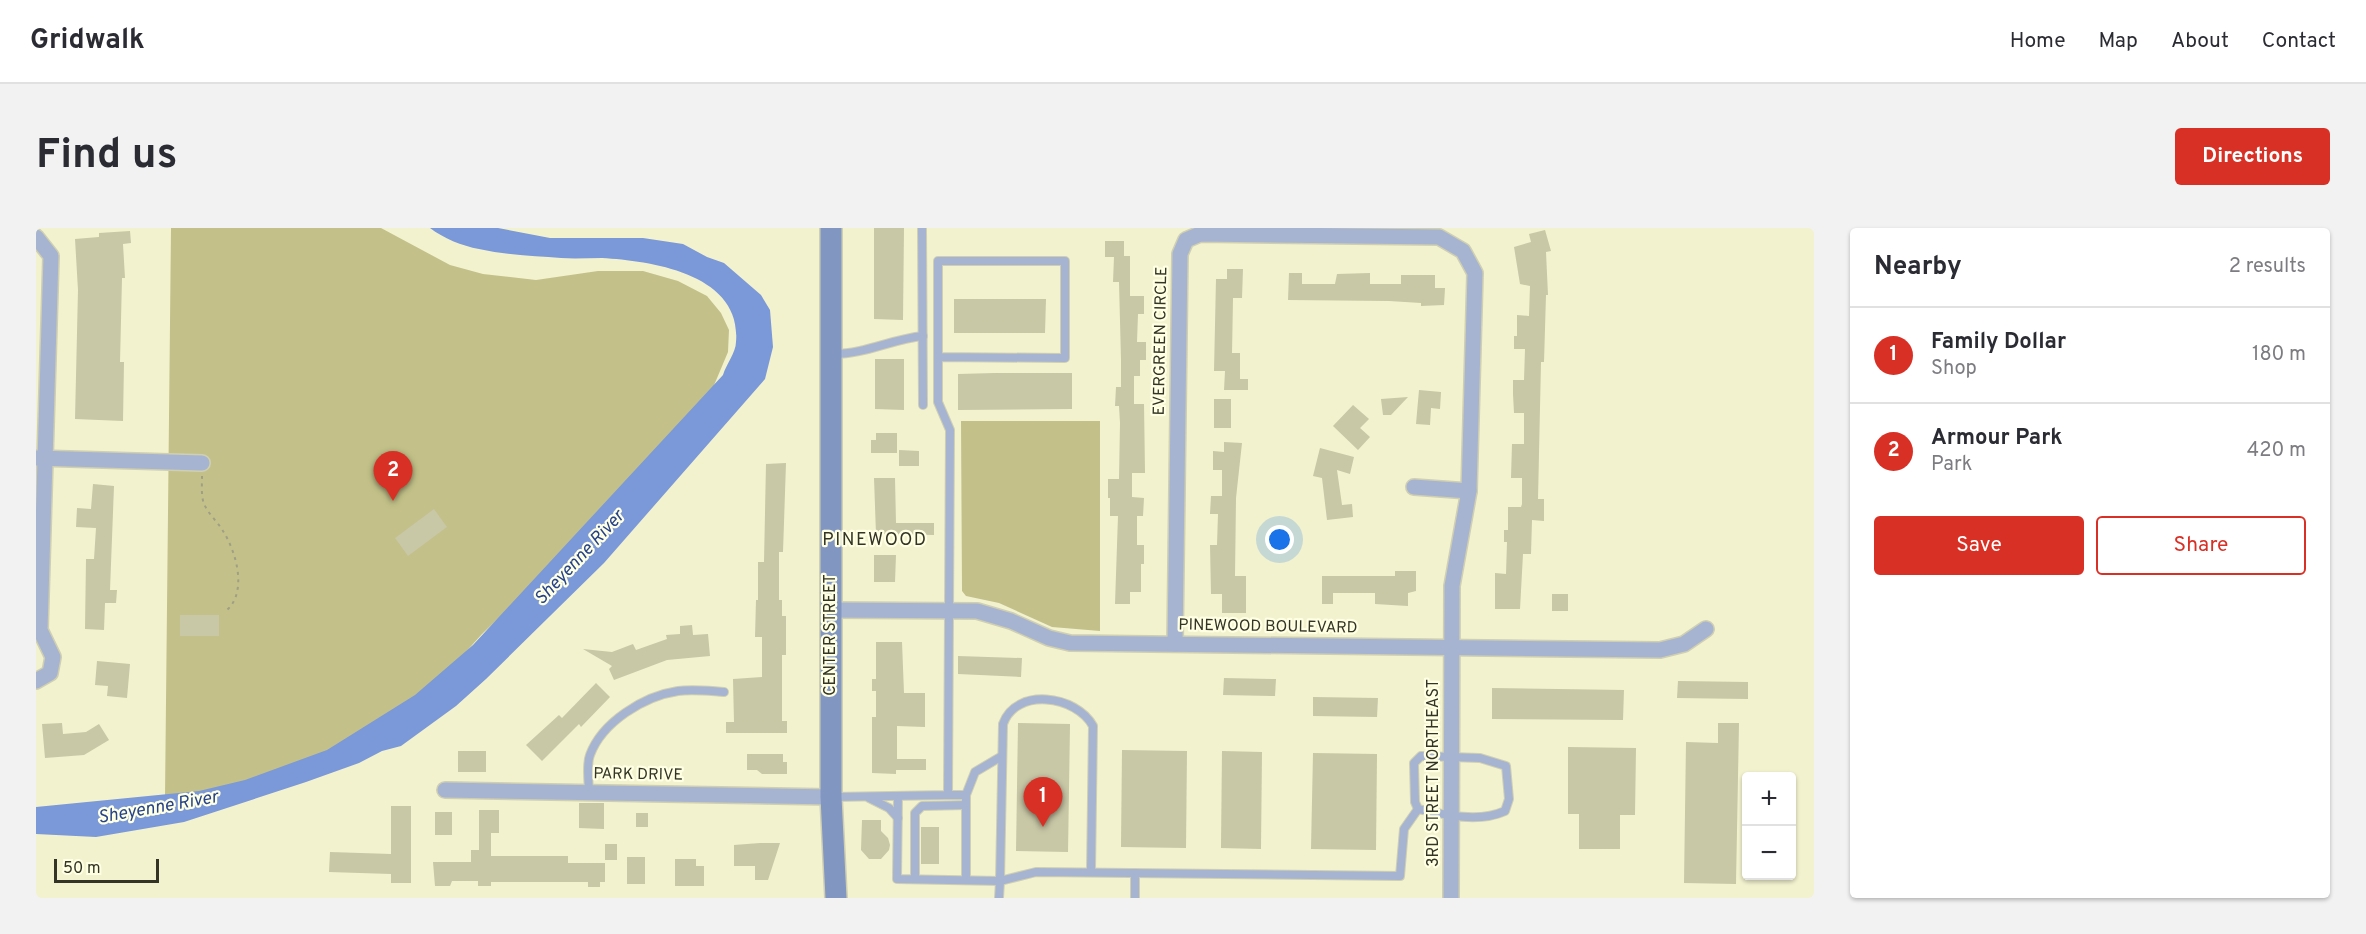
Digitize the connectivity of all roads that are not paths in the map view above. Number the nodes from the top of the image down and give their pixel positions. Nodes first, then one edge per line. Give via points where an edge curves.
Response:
1 (831, 228) edge
2 (922, 228) edge
3 (36, 237) edge
4 (923, 336) junction
5 (831, 354) junction
6 (938, 357) junction
7 (923, 405) dead end
8 (41, 458) edge
9 (202, 463) road end
10 (1414, 486) dead end
11 (1469, 491) junction
12 (831, 610) junction
13 (951, 610) junction
14 (1706, 629) dead end
15 (38, 635) edge
16 (1175, 644) junction
17 (1452, 648) junction
18 (43, 677) edge
19 (724, 692) dead end
20 (1002, 756) junction
21 (1453, 757) junction
22 (445, 790) dead end
23 (589, 793) junction
24 (948, 795) junction
25 (966, 795) junction
26 (898, 796) junction
27 (831, 797) junction
28 (867, 797) junction
29 (966, 805) junction
30 (1418, 808) junction
31 (1452, 815) junction
32 (898, 820) junction
33 (897, 868) junction
34 (1091, 872) junction
35 (1135, 873) junction
36 (915, 879) junction
37 (966, 880) junction
38 (1000, 881) junction
39 (836, 898) edge
40 (999, 898) edge
41 (1135, 898) edge
42 (1451, 898) edge

1 - 5 main road, CENTER STREET
2 - 4 lane
3 - 8 street via 51,256
4 - 5 lane via 856,354
4 - 7 lane
5 - 12 main road, CENTER STREET
6 - 6 lane via 938,261 1065,261 1065,358
6 - 13 lane via 938,402 950,430
8 - 9 street
8 - 15 street
10 - 11 street
11 - 16 street, EVERGREEN CIRCLE via 1475,273 1463,251 1439,237 1200,234 1186,240 1180,254
11 - 17 street, EVERGREEN CIRCLE via 1452,586
12 - 13 street, PINEWOOD BOULEVARD
12 - 27 main road, CENTER STREET
13 - 16 street, PINEWOOD BOULEVARD via 995,615 1030,632 1070,643
13 - 24 lane
14 - 17 street, PINEWOOD BOULEVARD via 1684,644 1660,650
15 - 18 street via 53,657
16 - 17 street, PINEWOOD BOULEVARD
17 - 21 street, 3RD STREET NORTHEAST
19 - 23 lane via 677,691 647,701 623,715 597,742 589,757
20 - 25 lane via 975,772
20 - 34 lane via 1003,724 1012,708 1021,703 1054,700 1090,720
20 - 38 lane
21 - 30 lane via 1421,756 1414,763
21 - 31 street, 3RD STREET NORTHEAST
21 - 31 lane via 1480,758 1506,766 1509,799 1505,811 1494,816
22 - 23 street, PARK DRIVE
23 - 27 street, PARK DRIVE
24 - 25 lane
24 - 26 lane
25 - 29 lane
26 - 28 lane
26 - 32 lane
27 - 28 lane
27 - 39 main road, CENTER STREET
28 - 32 lane via 889,808
29 - 36 lane via 922,806 915,813
29 - 37 lane
30 - 31 lane
30 - 35 lane via 1404,829 1400,876
31 - 42 street, 3RD STREET NORTHEAST
32 - 33 lane
32 - 33 lane via 892,844
33 - 36 lane via 897,879
34 - 35 lane
34 - 38 lane via 1036,872
35 - 41 lane
36 - 37 lane
37 - 38 lane
38 - 40 lane

